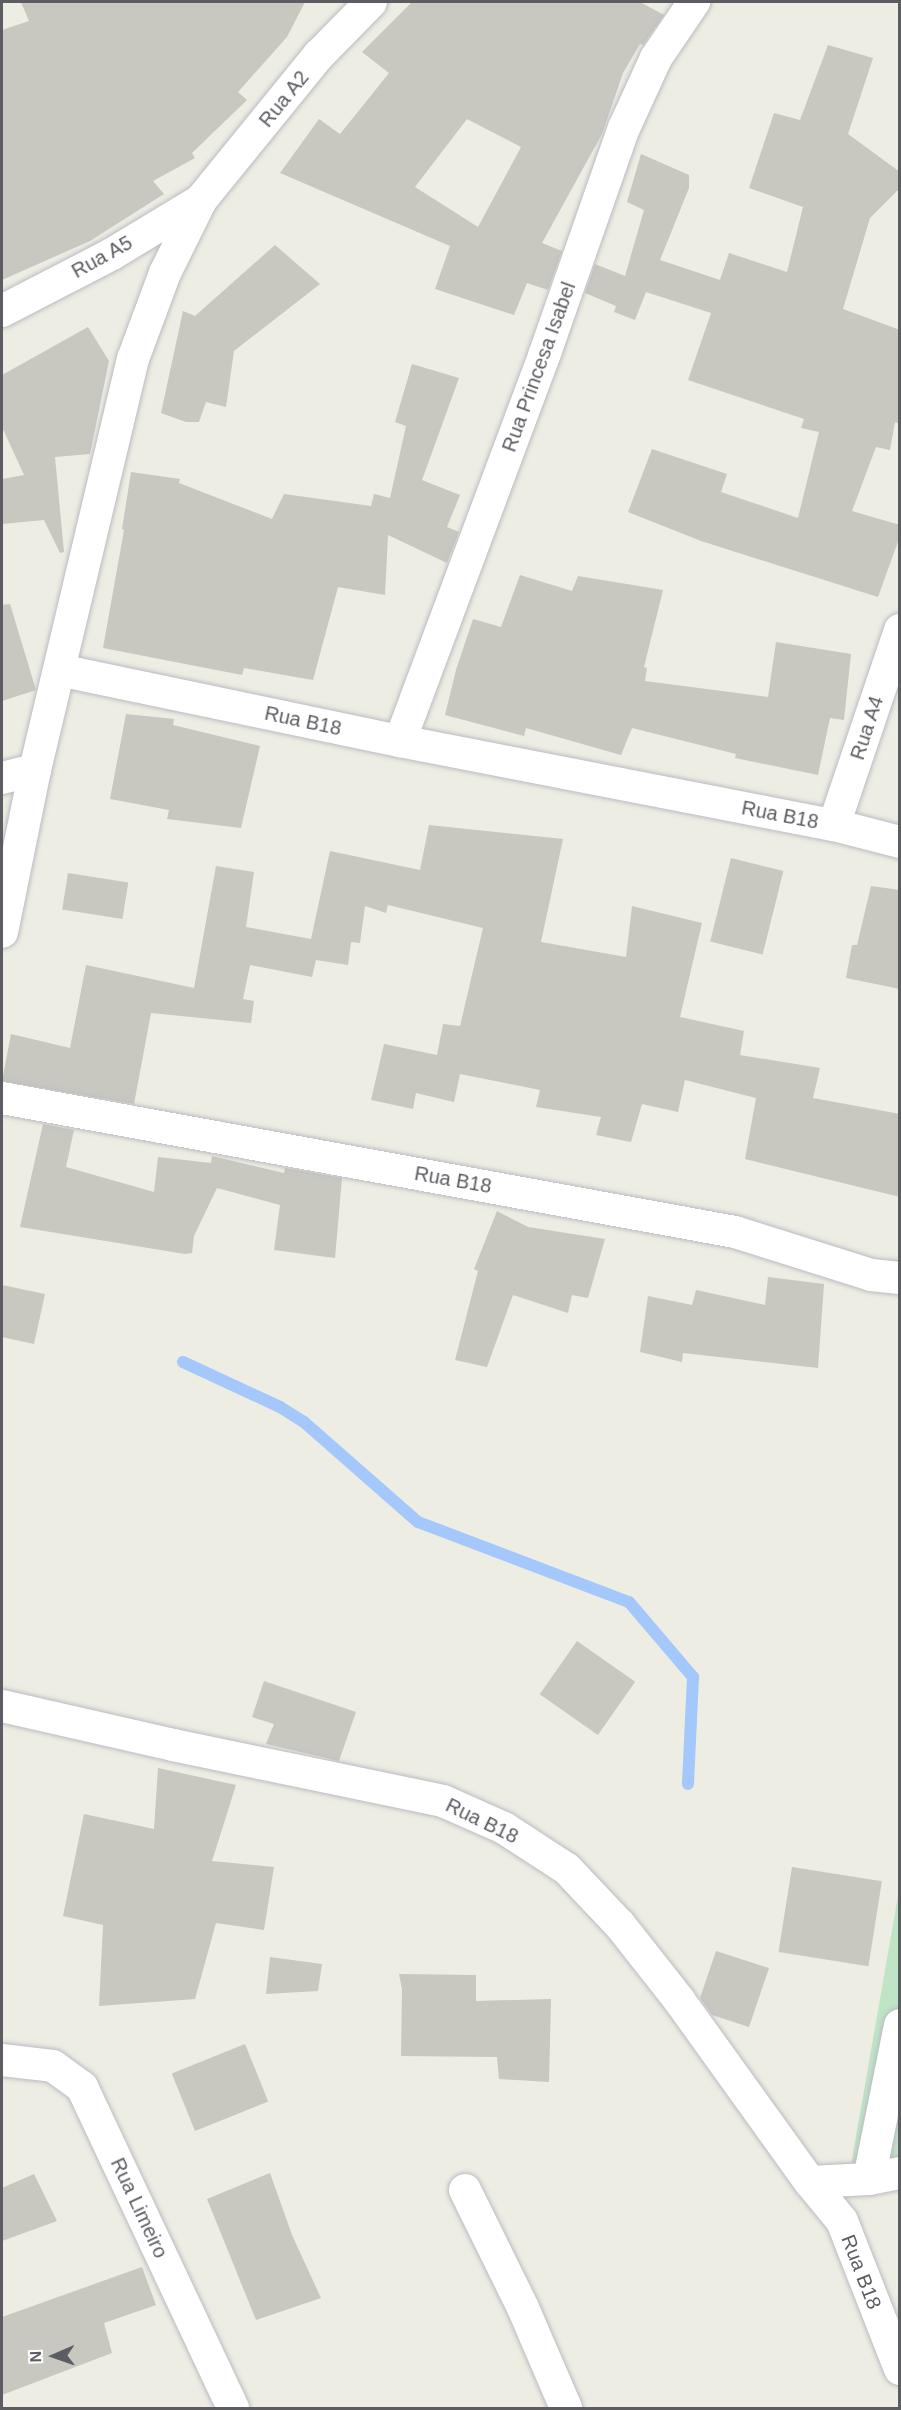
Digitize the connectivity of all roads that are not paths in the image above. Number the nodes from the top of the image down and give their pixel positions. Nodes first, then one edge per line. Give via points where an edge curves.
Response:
1 (371, 2) edge
2 (694, 2) edge
3 (201, 200) junction
4 (2, 311) edge
5 (900, 630) edge
6 (60, 670) junction
7 (400, 741) junction
8 (35, 770) junction
9 (2, 778) edge
10 (834, 825) junction
11 (900, 842) edge
12 (2, 932) edge
13 (2, 1098) edge
14 (900, 1278) edge
15 (2, 1706) edge
16 (900, 2025) edge
17 (2, 2060) edge
18 (900, 2173) edge
19 (869, 2179) junction
20 (810, 2182) junction
21 (465, 2190) dead end
22 (900, 2369) edge
23 (233, 2409) edge
24 (566, 2409) edge

1 - 3 street, Rua A2 via 319,55
2 - 7 street, Rua Princesa Isabel via 656,58 624,128 541,364
3 - 4 street, Rua A5 via 112,254
3 - 6 street via 165,273 133,359
5 - 10 street, Rua A4
6 - 7 street, Rua B18
6 - 8 street
7 - 10 street, Rua B18
8 - 9 street
8 - 12 street
10 - 11 street, Rua B18
13 - 14 street, Rua B18 via 735,1232 871,1275
15 - 20 street, Rua B18 via 443,1801 504,1828 567,1869 620,1925
16 - 19 street
17 - 23 street, Rua Limeiro via 53,2066 82,2087
18 - 19 street
19 - 20 street
20 - 22 street, Rua B18 via 842,2221
21 - 24 street via 524,2308

